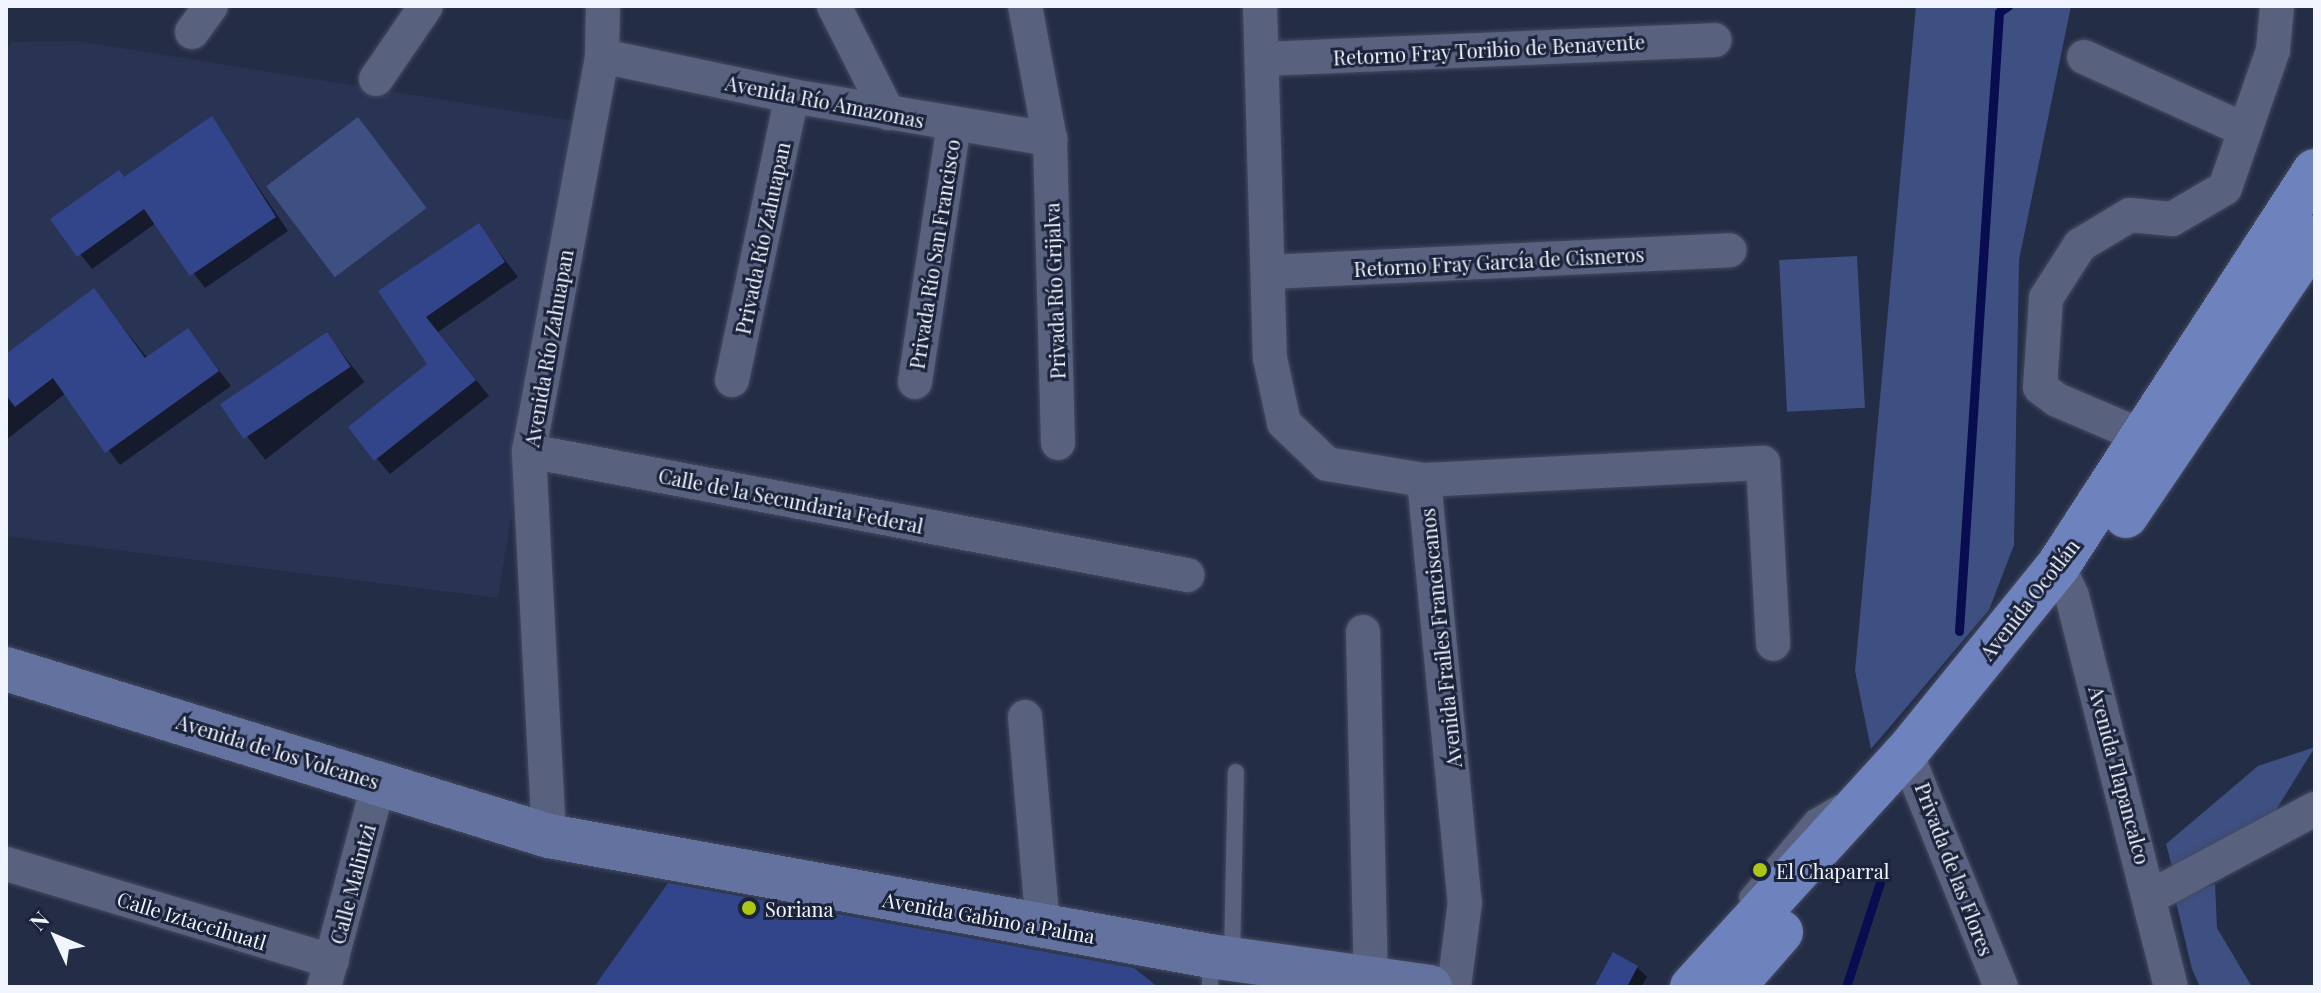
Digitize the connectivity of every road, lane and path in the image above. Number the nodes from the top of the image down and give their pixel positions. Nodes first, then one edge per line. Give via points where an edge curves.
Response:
1 (426, 6) edge
2 (603, 6) edge
3 (834, 6) edge
4 (1260, 6) edge
5 (2277, 6) edge
6 (1029, 11) edge
7 (1715, 40) dead end
8 (602, 56) junction
9 (2084, 57) dead end
10 (1263, 59) junction
11 (376, 79) dead end
12 (792, 96) junction
13 (888, 113) junction
14 (954, 125) junction
15 (2245, 130) junction
16 (1050, 139) junction
17 (2315, 171) edge
18 (2315, 237) edge
19 (1729, 250) dead end
20 (1269, 272) junction
21 (732, 380) dead end
22 (915, 382) dead end
23 (2157, 442) junction
24 (1058, 443) dead end
25 (529, 451) junction
26 (1424, 480) junction
27 (1187, 575) dead end
28 (2065, 581) junction
29 (1363, 632) dead end
30 (1773, 644) dead end
31 (6, 669) edge
32 (1025, 717) dead end
33 (1902, 769) junction
34 (1236, 772) dead end
35 (379, 782) junction
36 (2315, 809) edge
37 (549, 836) junction
38 (6, 864) edge
39 (2152, 896) junction
40 (1043, 927) junction
41 (1217, 967) edge
42 (328, 974) edge
43 (1371, 976) junction
44 (1711, 980) edge
45 (1430, 987) edge
46 (1454, 987) edge
47 (2001, 987) edge
48 (2171, 987) edge

1 - 11 street
2 - 8 street, Avenida Río Zahuapan
3 - 13 street
4 - 10 street, Avenida Frailes Franciscanos
5 - 15 street via 2273,50
6 - 16 street, Privada Río Grijalva
7 - 10 street, Retorno Fray Toribio de Benavente
8 - 12 street, Avenida Río Amazonas
8 - 25 street, Avenida Río Zahuapan
9 - 15 street
10 - 20 street, Avenida Frailes Franciscanos
12 - 13 street, Avenida Río Amazonas
12 - 21 street, Privada Río Zahuapan
13 - 14 street, Avenida Río Amazonas
14 - 16 street, Avenida Río Amazonas
14 - 22 street, Privada Río San Francisco
15 - 23 street via 2225,188 2172,219 2130,215 2080,245 2046,298 2040,387 2057,400
16 - 24 street, Privada Río Grijalva
17 - 23 main road, Avenida Ocotlán
18 - 23 main road, Avenida Ocotlán
19 - 20 street, Retorno Fray García de Cisneros
20 - 26 street, Avenida Frailes Franciscanos via 1270,358 1284,423 1327,464
23 - 28 main road, Avenida Ocotlán
25 - 27 street, Calle de la Secundaria Federal
25 - 37 street, Avenida Río Zahuapan
26 - 30 street via 1763,463
26 - 46 street, Avenida Frailes Franciscanos via 1465,902
28 - 33 main road, Avenida Ocotlán
28 - 39 street, Avenida Tlapancalco
29 - 43 street
31 - 35 street, Avenida de los Volcanes
32 - 40 street
33 - 44 main road, Avenida Ocotlán
33 - 47 street, Privada de las Flores
34 - 41 lane
35 - 37 street, Avenida de los Volcanes
35 - 42 street, Calle Malintzi
36 - 39 street
37 - 40 street, Avenida Gabino a Palma
38 - 42 street, Calle Iztaccihuatl
39 - 48 street, Avenida Tlapancalco
40 - 41 street, Avenida Gabino a Palma
41 - 43 street, Avenida Gabino a Palma
43 - 45 street, Avenida Gabino a Palma

